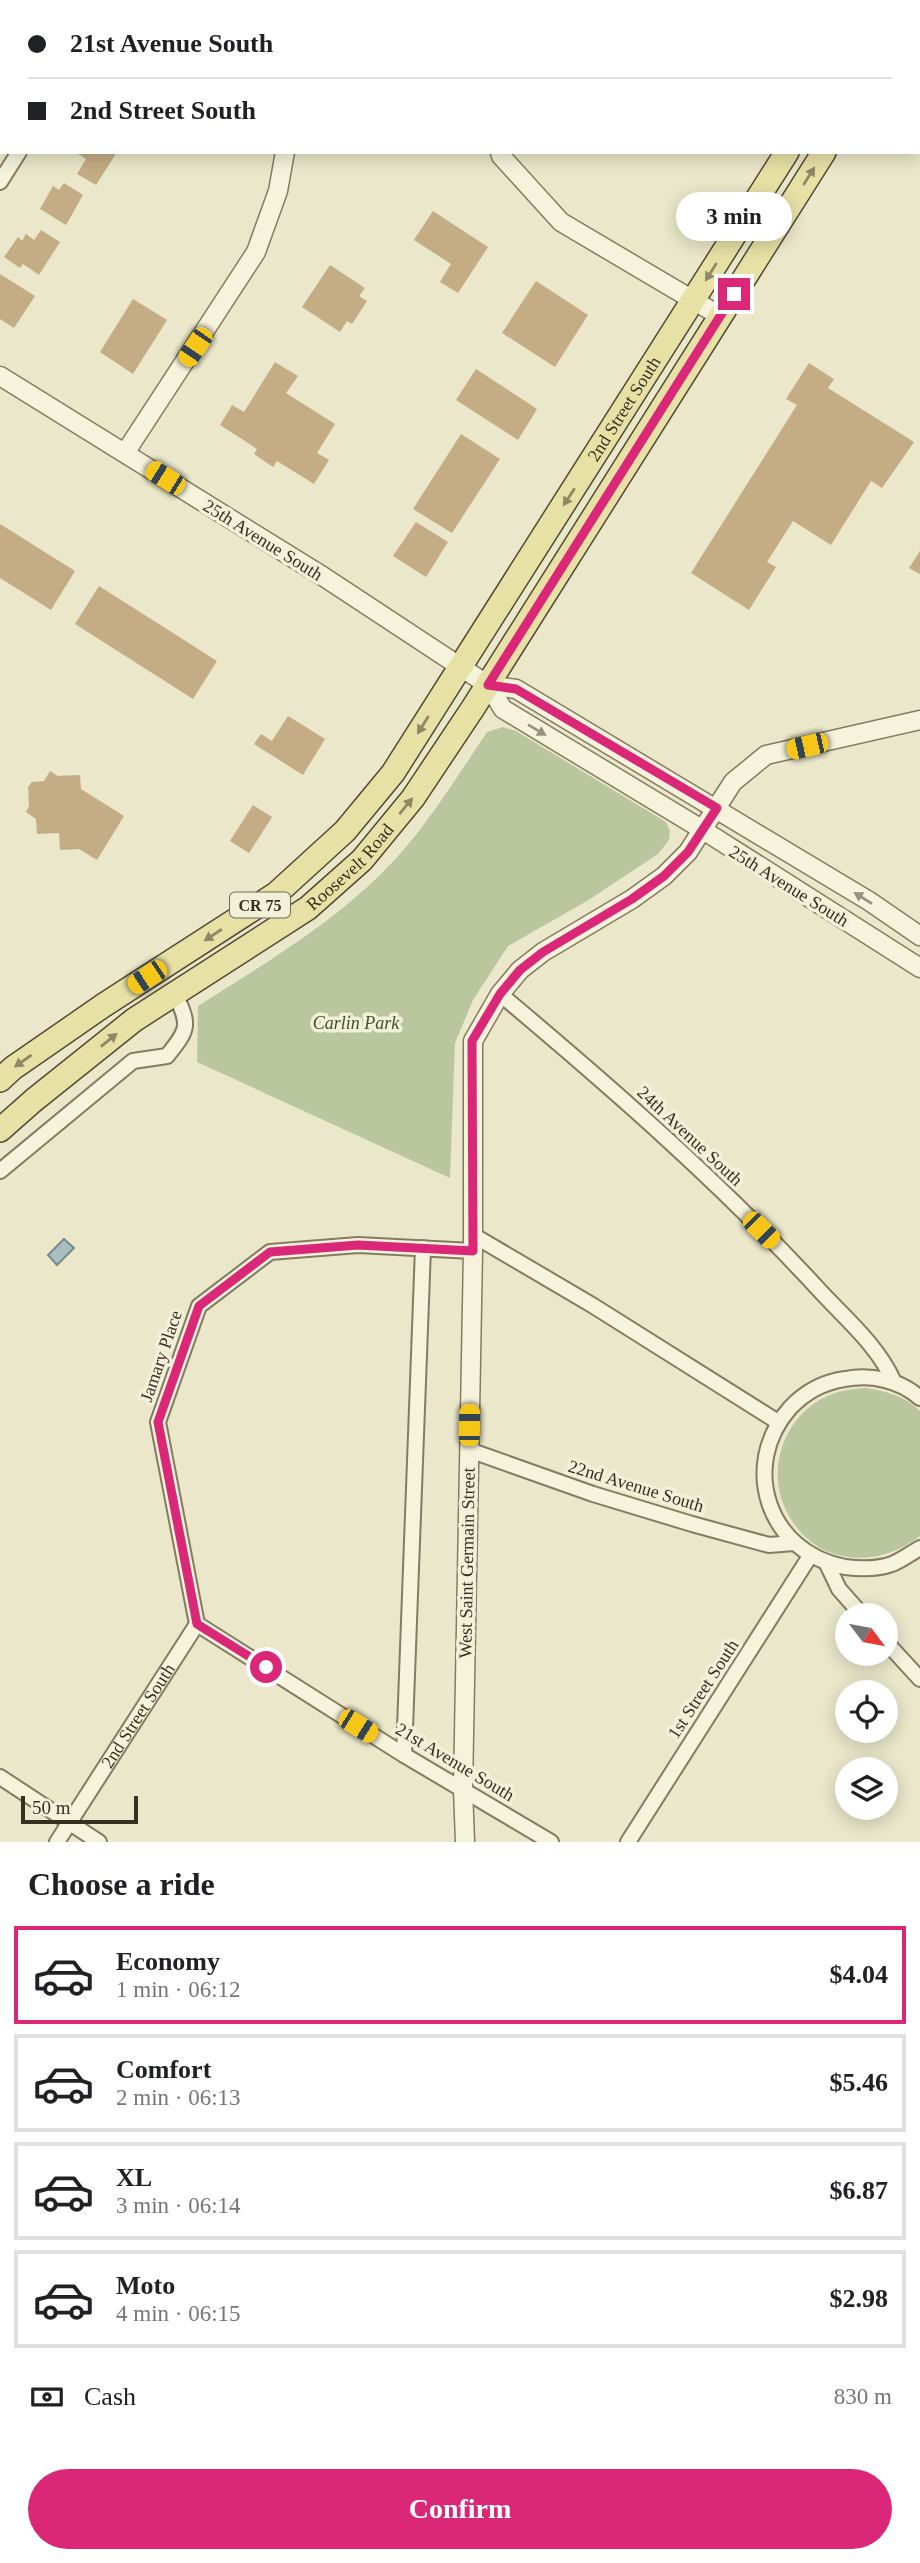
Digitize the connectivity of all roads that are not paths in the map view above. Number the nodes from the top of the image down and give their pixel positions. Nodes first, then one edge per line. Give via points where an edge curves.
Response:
1 (18, 154) edge
2 (285, 154) edge
3 (500, 154) edge
4 (786, 154) edge
5 (823, 154) edge
6 (0, 182) edge
7 (693, 300) junction
8 (720, 316) junction
9 (0, 376) edge
10 (125, 453) junction
11 (460, 667) junction
12 (488, 685) junction
13 (920, 720) edge
14 (717, 808) junction
15 (703, 830) junction
16 (920, 936) edge
17 (920, 968) edge
18 (174, 993) junction
19 (500, 994) junction
20 (0, 1080) edge
21 (0, 1130) edge
22 (0, 1171) edge
23 (473, 1243) junction
24 (423, 1248) junction
25 (894, 1382) junction
26 (918, 1392) edge
27 (778, 1422) junction
28 (468, 1450) junction
29 (794, 1543) junction
30 (920, 1548) edge
31 (810, 1556) junction
32 (827, 1564) junction
33 (851, 1603) edge
34 (197, 1624) junction
35 (898, 1655) edge
36 (920, 1679) edge
37 (404, 1755) junction
38 (0, 1777) edge
39 (463, 1789) junction
40 (69, 1823) junction
41 (57, 1842) edge
42 (99, 1842) edge
43 (465, 1842) edge
44 (551, 1842) edge
45 (628, 1842) edge

1 - 6 street
2 - 10 street via 278,191 256,252
3 - 7 street via 561,222
4 -> 7 main road, 2nd Street South / CR 75
8 -> 5 main road, 2nd Street South / CR 75
7 - 8 street
7 -> 11 main road, 2nd Street South / CR 75
8 - 12 main road, 2nd Street South / CR 75
9 - 10 street, 25th Avenue South
10 - 11 street, 25th Avenue South
11 - 12 street, 25th Avenue South
11 -> 20 main road, Roosevelt Road / CR 75 via 393,773 345,831 276,894 104,1005
12 - 14 street, 25th Avenue South via 516,689
12 -> 15 street, 25th Avenue South via 503,709
18 -> 12 main road, Roosevelt Road / CR 75 via 308,908 362,860 413,798
13 - 14 street via 766,755 733,782
14 - 15 street, West Saint Germain Street
16 -> 14 street, 25th Avenue South
15 - 17 street, 25th Avenue South
15 - 19 street, West Saint Germain Street via 664,876 543,952
21 -> 18 main road, Roosevelt Road / CR 75
18 - 22 street via 185,1015 184,1035 167,1056 133,1061
19 - 23 street, West Saint Germain Street via 472,1041
19 - 25 street, 24th Avenue South via 706,1175 884,1360
23 - 24 street, Jamary Place
23 - 27 street, Jamary Place via 592,1305
23 - 28 street, West Saint Germain Street
24 - 34 street, Jamary Place via 358,1245 270,1252 199,1306 158,1422
24 - 37 street
25 - 26 street
25 - 27 street via 861,1376 829,1381 800,1397
27 - 29 street via 766,1452 764,1485 774,1517
28 - 29 street, 22nd Avenue South via 692,1524 769,1545
28 - 39 street, West Saint Germain Street
29 - 31 street
30 - 32 street via 891,1564 859,1569
31 - 32 street
31 - 45 street, 1st Street South
32 - 33 street
34 - 37 street, 21st Avenue South
34 - 40 street, 2nd Street South
35 - 36 street
37 - 39 street, 21st Avenue South
38 - 40 street
39 - 43 street, West Saint Germain Street
39 - 44 street, 21st Avenue South
40 - 41 street, 2nd Street South
40 - 42 street

